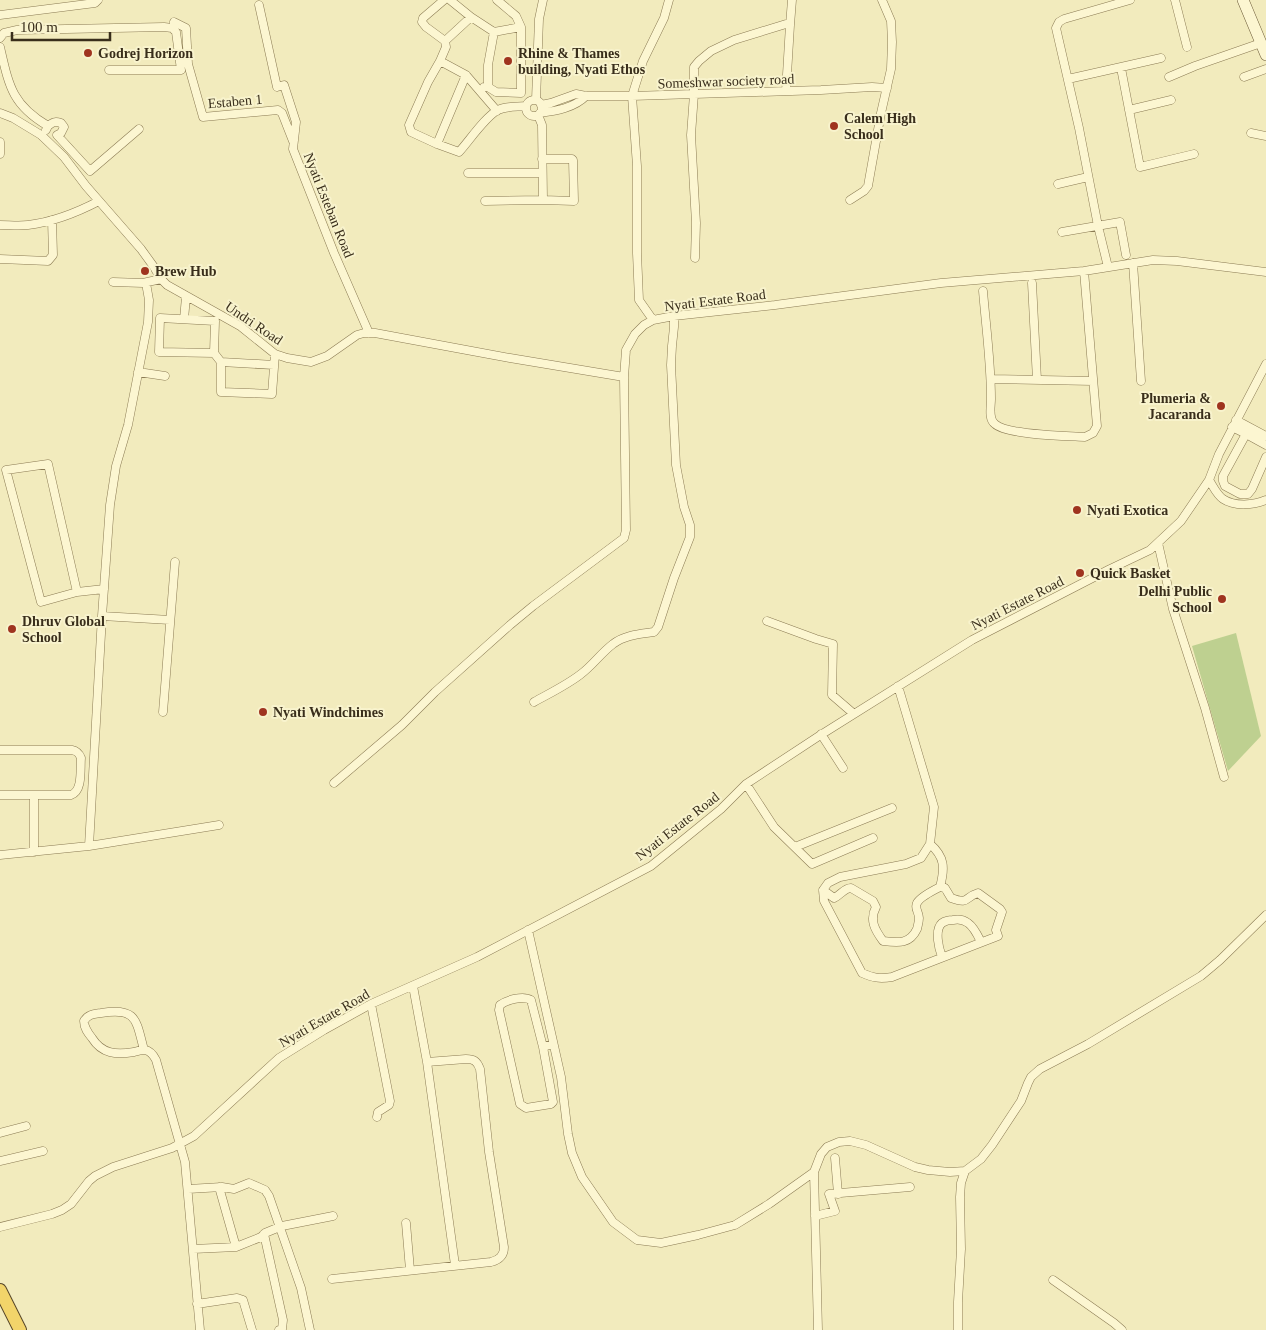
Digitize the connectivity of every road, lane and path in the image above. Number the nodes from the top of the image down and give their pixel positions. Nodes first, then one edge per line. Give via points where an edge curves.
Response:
1 (98, 0) edge
2 (444, 0) edge
3 (450, 0) edge
4 (497, 0) edge
5 (543, 0) edge
6 (668, 0) edge
7 (792, 0) edge
8 (882, 0) edge
9 (1130, 0) edge
10 (1175, 0) edge
11 (1243, 0) edge
12 (259, 5) dead end
13 (0, 15) edge
14 (471, 17) junction
15 (174, 22) dead end
16 (790, 26) junction
17 (521, 27) junction
18 (494, 32) junction
19 (0, 38) edge
20 (445, 41) junction
21 (1261, 43) junction
22 (0, 47) edge
23 (1187, 47) dead end
24 (1266, 55) edge
25 (1161, 58) dead end
26 (440, 61) junction
27 (1121, 68) junction
28 (1266, 69) edge
29 (109, 70) dead end
30 (466, 75) junction
31 (1169, 77) dead end
32 (1244, 78) dead end
33 (1068, 79) junction
34 (488, 87) junction
35 (477, 88) junction
36 (887, 88) junction
37 (786, 91) junction
38 (694, 94) junction
39 (586, 96) junction
40 (632, 96) junction
41 (1171, 100) dead end
42 (539, 102) junction
43 (526, 106) junction
44 (497, 110) junction
45 (1129, 110) junction
46 (0, 113) edge
47 (539, 114) junction
48 (48, 126) junction
49 (139, 129) dead end
50 (1251, 134) dead end
51 (41, 135) junction
52 (57, 135) junction
53 (1266, 136) edge
54 (0, 142) edge
55 (294, 142) junction
56 (50, 144) junction
57 (437, 144) junction
58 (0, 154) edge
59 (1194, 154) dead end
60 (542, 158) junction
61 (468, 173) dead end
62 (542, 173) junction
63 (1088, 177) junction
64 (1058, 184) dead end
65 (543, 200) junction
66 (850, 200) dead end
67 (99, 201) junction
68 (485, 201) dead end
69 (52, 220) junction
70 (0, 225) edge
71 (1098, 226) junction
72 (1062, 232) dead end
73 (1126, 255) dead end
74 (695, 258) dead end
75 (0, 259) edge
76 (1133, 263) junction
77 (1108, 267) junction
78 (1084, 271) junction
79 (1266, 272) edge
80 (161, 279) junction
81 (113, 282) dead end
82 (146, 283) junction
83 (1032, 283) dead end
84 (983, 291) dead end
85 (186, 297) junction
86 (674, 316) junction
87 (184, 319) junction
88 (653, 320) junction
89 (369, 333) junction
90 (214, 353) junction
91 (275, 354) junction
92 (221, 362) junction
93 (1266, 364) edge
94 (274, 365) junction
95 (138, 372) junction
96 (165, 376) dead end
97 (624, 377) junction
98 (991, 379) junction
99 (1037, 380) junction
100 (1093, 381) junction
101 (1141, 381) dead end
102 (1234, 424) junction
103 (1246, 434) junction
104 (1266, 436) edge
105 (1266, 445) edge
106 (1266, 457) edge
107 (1208, 480) junction
108 (1266, 500) edge
109 (1158, 543) junction
110 (175, 562) dead end
111 (104, 589) junction
112 (77, 592) junction
113 (102, 616) junction
114 (170, 620) junction
115 (767, 621) dead end
116 (898, 686) junction
117 (534, 702) dead end
118 (163, 712) dead end
119 (854, 714) junction
120 (821, 734) junction
121 (0, 750) edge
122 (843, 768) dead end
123 (1224, 777) dead end
124 (334, 783) dead end
125 (746, 784) junction
126 (0, 795) edge
127 (34, 796) junction
128 (892, 808) dead end
129 (219, 824) dead end
130 (873, 838) dead end
131 (930, 844) junction
132 (89, 846) junction
133 (795, 847) junction
134 (34, 852) junction
135 (0, 855) edge
136 (940, 887) junction
137 (823, 890) junction
138 (1266, 915) edge
139 (528, 930) junction
140 (981, 942) junction
141 (942, 957) junction
142 (413, 986) junction
143 (370, 1004) junction
144 (553, 1044) junction
145 (543, 1047) junction
146 (144, 1050) junction
147 (427, 1062) junction
148 (378, 1117) dead end
149 (26, 1126) dead end
150 (0, 1133) edge
151 (180, 1144) junction
152 (42, 1151) dead end
153 (835, 1158) dead end
154 (0, 1161) edge
155 (965, 1171) junction
156 (814, 1172) junction
157 (219, 1187) junction
158 (910, 1187) dead end
159 (188, 1189) junction
160 (838, 1194) junction
161 (333, 1216) dead end
162 (815, 1216) junction
163 (406, 1223) dead end
164 (280, 1227) junction
165 (0, 1228) edge
166 (264, 1234) junction
167 (236, 1247) junction
168 (193, 1248) junction
169 (455, 1265) junction
170 (410, 1270) junction
171 (332, 1279) dead end
172 (1053, 1280) dead end
173 (0, 1290) edge
174 (197, 1304) junction
175 (0, 1306) edge
176 (12, 1330) edge
177 (20, 1330) edge
178 (200, 1330) edge
179 (252, 1330) edge
180 (280, 1330) edge
181 (310, 1330) edge
182 (818, 1330) edge
183 (958, 1330) edge
184 (1122, 1330) edge

1 - 13 street via 95,3
2 - 20 street via 422,22
3 - 14 street
4 - 17 street via 516,16
5 - 42 street via 538,18
6 - 40 street via 664,18 643,61
7 - 16 street
8 - 36 street via 892,28
9 - 33 street via 1059,22 1056,28
10 - 23 street
11 - 21 main road
12 - 55 street, Nyati Esteban Road via 276,87 284,85 296,122
14 - 18 street
14 - 20 street
15 - 55 street, Estaben 1 via 186,28 188,64 203,117 278,110
16 - 37 street
16 - 38 street via 786,24 734,40 711,51 694,67
17 - 18 street
17 - 34 street via 522,93 496,92
18 - 34 street
19 - 29 street via 4,33 17,30 164,27 176,32 181,70
20 - 26 street
21 - 24 main road
21 - 31 street
22 - 48 street via 17,101
25 - 27 street
26 - 30 street
26 - 57 street via 409,125 412,132
27 - 33 street
27 - 45 street
28 - 32 street
30 - 35 street
30 - 57 street
33 - 63 street
34 - 35 street
35 - 44 street
36 - 37 street, Someshwar society road
36 - 66 street via 868,186
37 - 38 street, Someshwar society road
38 - 40 street, Someshwar society road
38 - 74 street via 691,135
39 - 40 street, Someshwar society road
39 - 42 street via 576,94 551,103
39 - 47 street, Someshwar society road via 579,103
40 - 88 street via 638,166 640,300
41 - 45 street
42 - 43 street via 531,100
42 - 47 street via 542,109
43 - 44 street
43 - 47 street via 530,115
44 - 57 street via 459,152
45 - 59 street via 1140,167
46 - 51 street, Undri Road
47 - 60 street
48 - 51 street
48 - 52 street via 53,122 62,123 64,127
49 - 52 street via 90,171
50 - 53 street
51 - 56 street, Undri Road
52 - 56 street
54 - 58 street
55 - 89 street, Nyati Esteban Road via 293,149
56 - 67 street, Undri Road
60 - 62 street
60 - 65 street via 572,158 574,201
61 - 62 street
62 - 65 street
63 - 64 street
63 - 71 street
65 - 68 street
67 - 69 street
67 - 80 street, Undri Road via 141,249
69 - 70 street via 27,225
69 - 75 street via 53,255 48,261
71 - 72 street
71 - 73 street via 1120,222
71 - 77 street
76 - 77 street, Nyati Estate Road
76 - 79 street, Nyati Estate Road via 1177,261
76 - 101 street
77 - 78 street, Nyati Estate Road
78 - 86 street, Nyati Estate Road via 942,283
78 - 100 street
80 - 82 street
80 - 85 street, Undri Road
81 - 82 street
82 - 95 street via 150,300
83 - 99 street
84 - 98 street
85 - 87 street
85 - 91 street, Undri Road via 240,326
86 - 88 street, Nyati Estate Road
86 - 117 street via 671,365 676,464 690,537 660,622 654,632 614,643 580,676
87 - 90 street via 216,321
87 - 90 street via 160,318 159,352
88 - 97 street, Nyati Estate Road via 635,334 626,350
89 - 91 street, Undri Road via 357,335 327,356 311,362
89 - 97 street
90 - 92 street
91 - 94 street
92 - 94 street
92 - 94 street via 220,392 272,394
93 - 102 street, Nyati Estate Road
95 - 96 street
95 - 111 street via 113,482
97 - 124 street, Nyati Estate Road via 624,538 510,625
98 - 99 street
98 - 100 street via 991,418 1000,428 1022,433 1085,437 1097,426
99 - 100 street
102 - 103 street
102 - 104 street
102 - 107 street, Nyati Estate Road
103 - 105 street
103 - 106 street via 1223,476 1224,486 1240,494 1248,494
107 - 108 street via 1222,499 1257,504
107 - 109 street, Nyati Estate Road via 1181,521
109 - 116 street, Nyati Estate Road via 1150,550 972,640
109 - 123 street via 1173,609
110 - 114 street
111 - 112 street
111 - 113 street
112 - 112 street via 41,602 6,470 48,464
113 - 114 street
113 - 132 street
114 - 118 street
115 - 119 street via 833,644 832,696
116 - 119 street, Nyati Estate Road
116 - 131 street via 934,807
119 - 120 street, Nyati Estate Road
120 - 122 street
120 - 125 street, Nyati Estate Road
121 - 127 street via 72,750 80,754 79,789 76,793
125 - 133 street via 774,827
125 - 139 street, Nyati Estate Road via 721,809 651,866
126 - 127 street
127 - 134 street
128 - 133 street
129 - 132 street
130 - 133 street via 812,864
131 - 136 street via 937,850 943,864
131 - 137 street via 921,858 840,877 828,883
132 - 134 street
134 - 135 street
136 - 137 street via 916,904 919,924 912,938 894,942 880,937 872,920 876,906 873,901 851,888 834,898
136 - 140 street via 945,888 951,898 963,901 978,893 1000,909 998,936
137 - 141 street via 824,902 862,973 880,979 892,977
138 - 155 street via 1201,976 1040,1069 1031,1077 1021,1101 992,1145
139 - 142 street, Nyati Estate Road
139 - 144 street
140 - 141 street
140 - 141 street via 970,924 963,920 943,922 938,932
142 - 143 street, Nyati Estate Road
142 - 147 street
143 - 148 street via 390,1101 378,1112
143 - 151 street, Nyati Estate Road via 279,1058 202,1129
144 - 145 street
144 - 156 street via 572,1153 582,1177 613,1222 636,1240 661,1242 734,1224
145 - 145 street via 553,1102 526,1108 520,1104 499,1010 503,1002 522,998 531,1000
146 - 146 street via 125,1053 102,1050 86,1030 84,1021 91,1015 114,1011 129,1014 136,1021
146 - 151 street via 151,1052 156,1060
147 - 169 street
147 - 169 street via 472,1059 480,1069 504,1250 496,1261
149 - 150 street
151 - 159 street
151 - 165 street, Nyati Estate Road via 95,1176 62,1210
152 - 154 street
153 - 160 street
155 - 156 street via 916,1167 850,1141 827,1147
155 - 183 street via 960,1197
156 - 162 street
157 - 159 street
157 - 164 street via 234,1189 249,1183 265,1190
157 - 167 street
158 - 160 street
159 - 168 street
160 - 162 street via 830,1194 835,1211
161 - 164 street
162 - 182 street
163 - 170 street
164 - 166 street
164 - 181 street via 301,1288
166 - 167 street
166 - 180 street via 283,1320
167 - 168 street
168 - 174 street
169 - 170 street
170 - 171 street
172 - 184 street
173 - 177 highway
174 - 178 street
174 - 179 street via 237,1298 243,1300
175 - 176 highway

